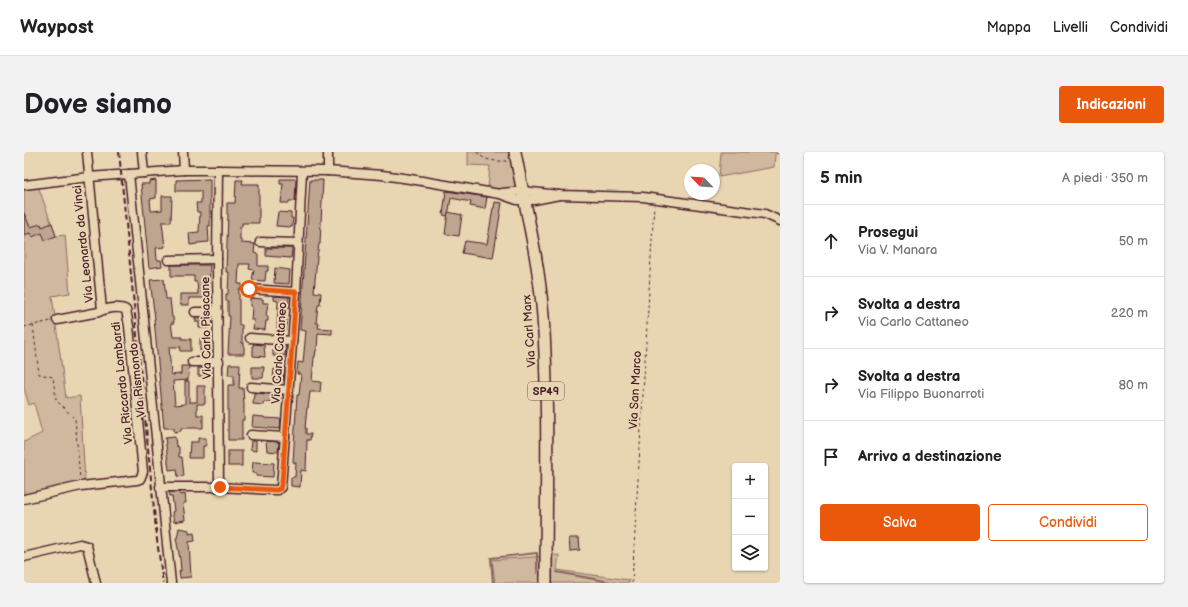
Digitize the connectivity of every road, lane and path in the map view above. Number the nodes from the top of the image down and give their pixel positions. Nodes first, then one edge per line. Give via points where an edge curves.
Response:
1 (87, 152) edge
2 (142, 152) edge
3 (183, 152) edge
4 (328, 152) edge
5 (477, 152) edge
6 (513, 156) edge
7 (184, 170) junction
8 (218, 170) junction
9 (328, 171) junction
10 (302, 172) junction
11 (144, 173) junction
12 (129, 174) junction
13 (89, 177) junction
14 (24, 185) edge
15 (524, 195) junction
16 (654, 198) junction
17 (780, 221) edge
18 (260, 242) dead end
19 (298, 243) junction
20 (217, 259) junction
21 (168, 260) dead end
22 (249, 289) dead end
23 (296, 292) junction
24 (102, 310) junction
25 (195, 312) dead end
26 (218, 312) junction
27 (57, 320) joint
28 (34, 325) junction
29 (24, 327) edge
30 (250, 338) dead end
31 (292, 341) junction
32 (192, 362) dead end
33 (219, 362) junction
34 (251, 387) dead end
35 (289, 390) junction
36 (251, 435) dead end
37 (285, 437) junction
38 (81, 486) junction
39 (160, 487) junction
40 (220, 487) junction
41 (24, 499) edge
42 (24, 557) edge
43 (96, 583) edge
44 (171, 583) edge
45 (546, 583) edge
46 (632, 583) edge

1 - 13 street, Via Leonardo da Vinci
2 - 11 street
3 - 7 street
4 - 9 street
5 - 6 path via 487,160
6 - 15 main road, Via Carl Marx / SP49
7 - 8 street
7 - 11 street
8 - 10 street
8 - 20 street, Via Carlo Pisacane
9 - 10 street
9 - 15 street via 382,175 500,194 517,200
10 - 19 street, Via Carlo Cattaneo
11 - 12 street
12 - 13 street
12 - 39 street, Via Rismondo
13 - 14 street
13 - 24 street, Via Leonardo da Vinci
15 - 16 street via 534,200 559,195
15 - 45 main road, Via Carl Marx / SP49 via 536,258 543,316 546,397
16 - 17 street via 764,214
16 - 46 path, Via San Marco
18 - 19 street
19 - 23 street, Via Carlo Cattaneo
20 - 21 street
20 - 26 street, Via Carlo Pisacane
22 - 23 street
23 - 31 street, Via Carlo Cattaneo
24 - 27 street, Via Riccardo Lombardi
24 - 38 street, Via Riccardo Lombardi via 120,307 126,310 128,315 143,472 137,480
25 - 26 street
26 - 33 street, Via Carlo Pisacane
27 - 28 path
28 - 29 path
28 - 38 path via 39,374 53,377 56,400 75,419
30 - 31 street
31 - 35 street, Via Carlo Cattaneo
32 - 33 street
33 - 40 street, Via Carlo Pisacane
34 - 35 street
35 - 37 street, Via Carlo Cattaneo
36 - 37 street
37 - 40 street, Via Carlo Cattaneo via 280,489
38 - 41 street, Via Riccardo Lombardi
39 - 40 street
39 - 44 street, Via Rismondo
42 - 43 street via 84,544 90,553

